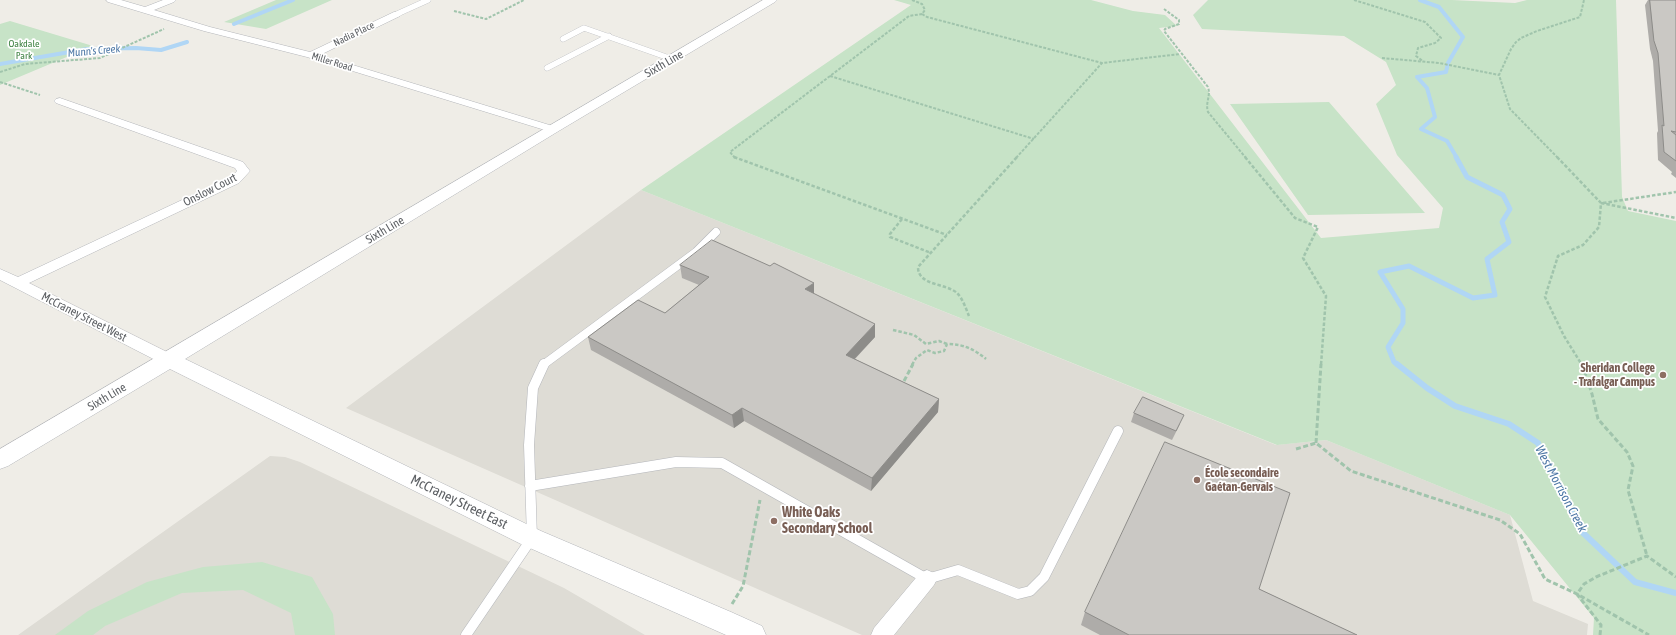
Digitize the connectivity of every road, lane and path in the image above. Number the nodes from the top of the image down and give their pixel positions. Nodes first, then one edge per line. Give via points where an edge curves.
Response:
1 (111, 0) edge
2 (171, 0) edge
3 (428, 0) edge
4 (524, 0) edge
5 (771, 0) edge
6 (912, 0) edge
7 (1354, 0) edge
8 (1584, 0) edge
9 (1164, 9) dead end
10 (146, 10) junction
11 (454, 11) dead end
12 (397, 14) joint
13 (922, 14) junction
14 (169, 27) dead end
15 (609, 36) junction
16 (563, 39) dead end
17 (1180, 54) junction
18 (311, 55) junction
19 (1382, 58) dead end
20 (672, 59) junction
21 (1424, 62) junction
22 (1102, 63) junction
23 (547, 68) dead end
24 (0, 72) edge
25 (1499, 75) junction
26 (830, 76) junction
27 (0, 82) edge
28 (40, 95) dead end
29 (60, 101) dead end
30 (552, 129) junction
31 (1034, 139) junction
32 (1676, 192) edge
33 (1600, 204) junction
34 (1676, 218) edge
35 (902, 219) junction
36 (716, 232) dead end
37 (947, 235) junction
38 (931, 253) junction
39 (0, 274) edge
40 (18, 284) junction
41 (969, 316) dead end
42 (893, 330) dead end
43 (926, 344) junction
44 (947, 344) junction
45 (927, 350) junction
46 (986, 359) dead end
47 (169, 360) junction
48 (904, 381) edge
49 (1118, 431) dead end
50 (1316, 443) junction
51 (1296, 449) dead end
52 (0, 460) edge
53 (762, 485) junction
54 (530, 486) junction
55 (532, 538) junction
56 (1647, 556) junction
57 (1676, 576) edge
58 (927, 579) junction
59 (1577, 594) junction
60 (722, 620) junction
61 (466, 635) edge
62 (753, 635) edge
63 (881, 635) edge
64 (1600, 635) edge
65 (1649, 635) edge

1 - 10 street, Miller Road
2 - 10 street
3 - 12 lane
4 - 11 path via 486,19
5 - 20 street, Sixth Line
6 - 13 path via 922,4 925,10
7 - 21 path via 1425,22 1441,38 1435,43 1418,48 1416,56
8 - 25 path via 1580,17 1532,32 1516,42
9 - 17 path via 1179,20 1180,24 1164,31
10 - 18 street, Miller Road via 207,29
12 - 18 street, Nadia Place
13 - 22 path
13 - 26 path via 909,16
14 - 24 path via 100,58 25,64
15 - 16 lane via 584,28
15 - 20 lane
15 - 23 lane
17 - 22 path
17 - 50 path via 1208,87 1208,112 1222,130 1295,218 1318,227 1303,258 1326,296
18 - 30 street, Miller Road
19 - 21 path
20 - 30 street, Sixth Line
21 - 25 path
22 - 31 path
25 - 33 path via 1510,109
26 - 31 path
26 - 35 path via 730,152 730,155
27 - 28 path
29 - 40 street, Onslow Court via 240,165 244,171 234,180
30 - 47 street, Sixth Line
31 - 37 path
32 - 33 path
33 - 34 path
33 - 56 path via 1600,227 1583,245 1558,256 1545,297 1564,336 1583,366 1598,419 1627,452 1633,466 1628,490
35 - 37 path
35 - 38 path via 890,237
36 - 54 lane via 696,252 543,365 533,388 529,445
37 - 38 path
38 - 41 path via 918,267 921,278 960,295
39 - 40 street, McCraney Street West
40 - 47 street, McCraney Street West
42 - 43 path via 914,335
43 - 44 path via 939,340
43 - 45 path
44 - 45 path via 944,351 935,353
44 - 46 path via 962,344
45 - 48 path via 916,358
47 - 52 street, Sixth Line
47 - 55 street, McCraney Street East
49 - 58 lane via 1044,577 1030,592 1018,594 958,570
50 - 51 path
50 - 59 path via 1351,471 1500,520 1520,534 1546,579
53 - 54 lane via 722,463 676,462
53 - 58 lane
53 - 60 path via 750,560 743,586
54 - 55 lane
55 - 60 street, McCraney Street East
55 - 61 lane
56 - 57 path
56 - 59 path via 1596,577 1584,584
58 - 63 street
59 - 64 path via 1601,625
59 - 65 path
60 - 62 street, McCraney Street East

